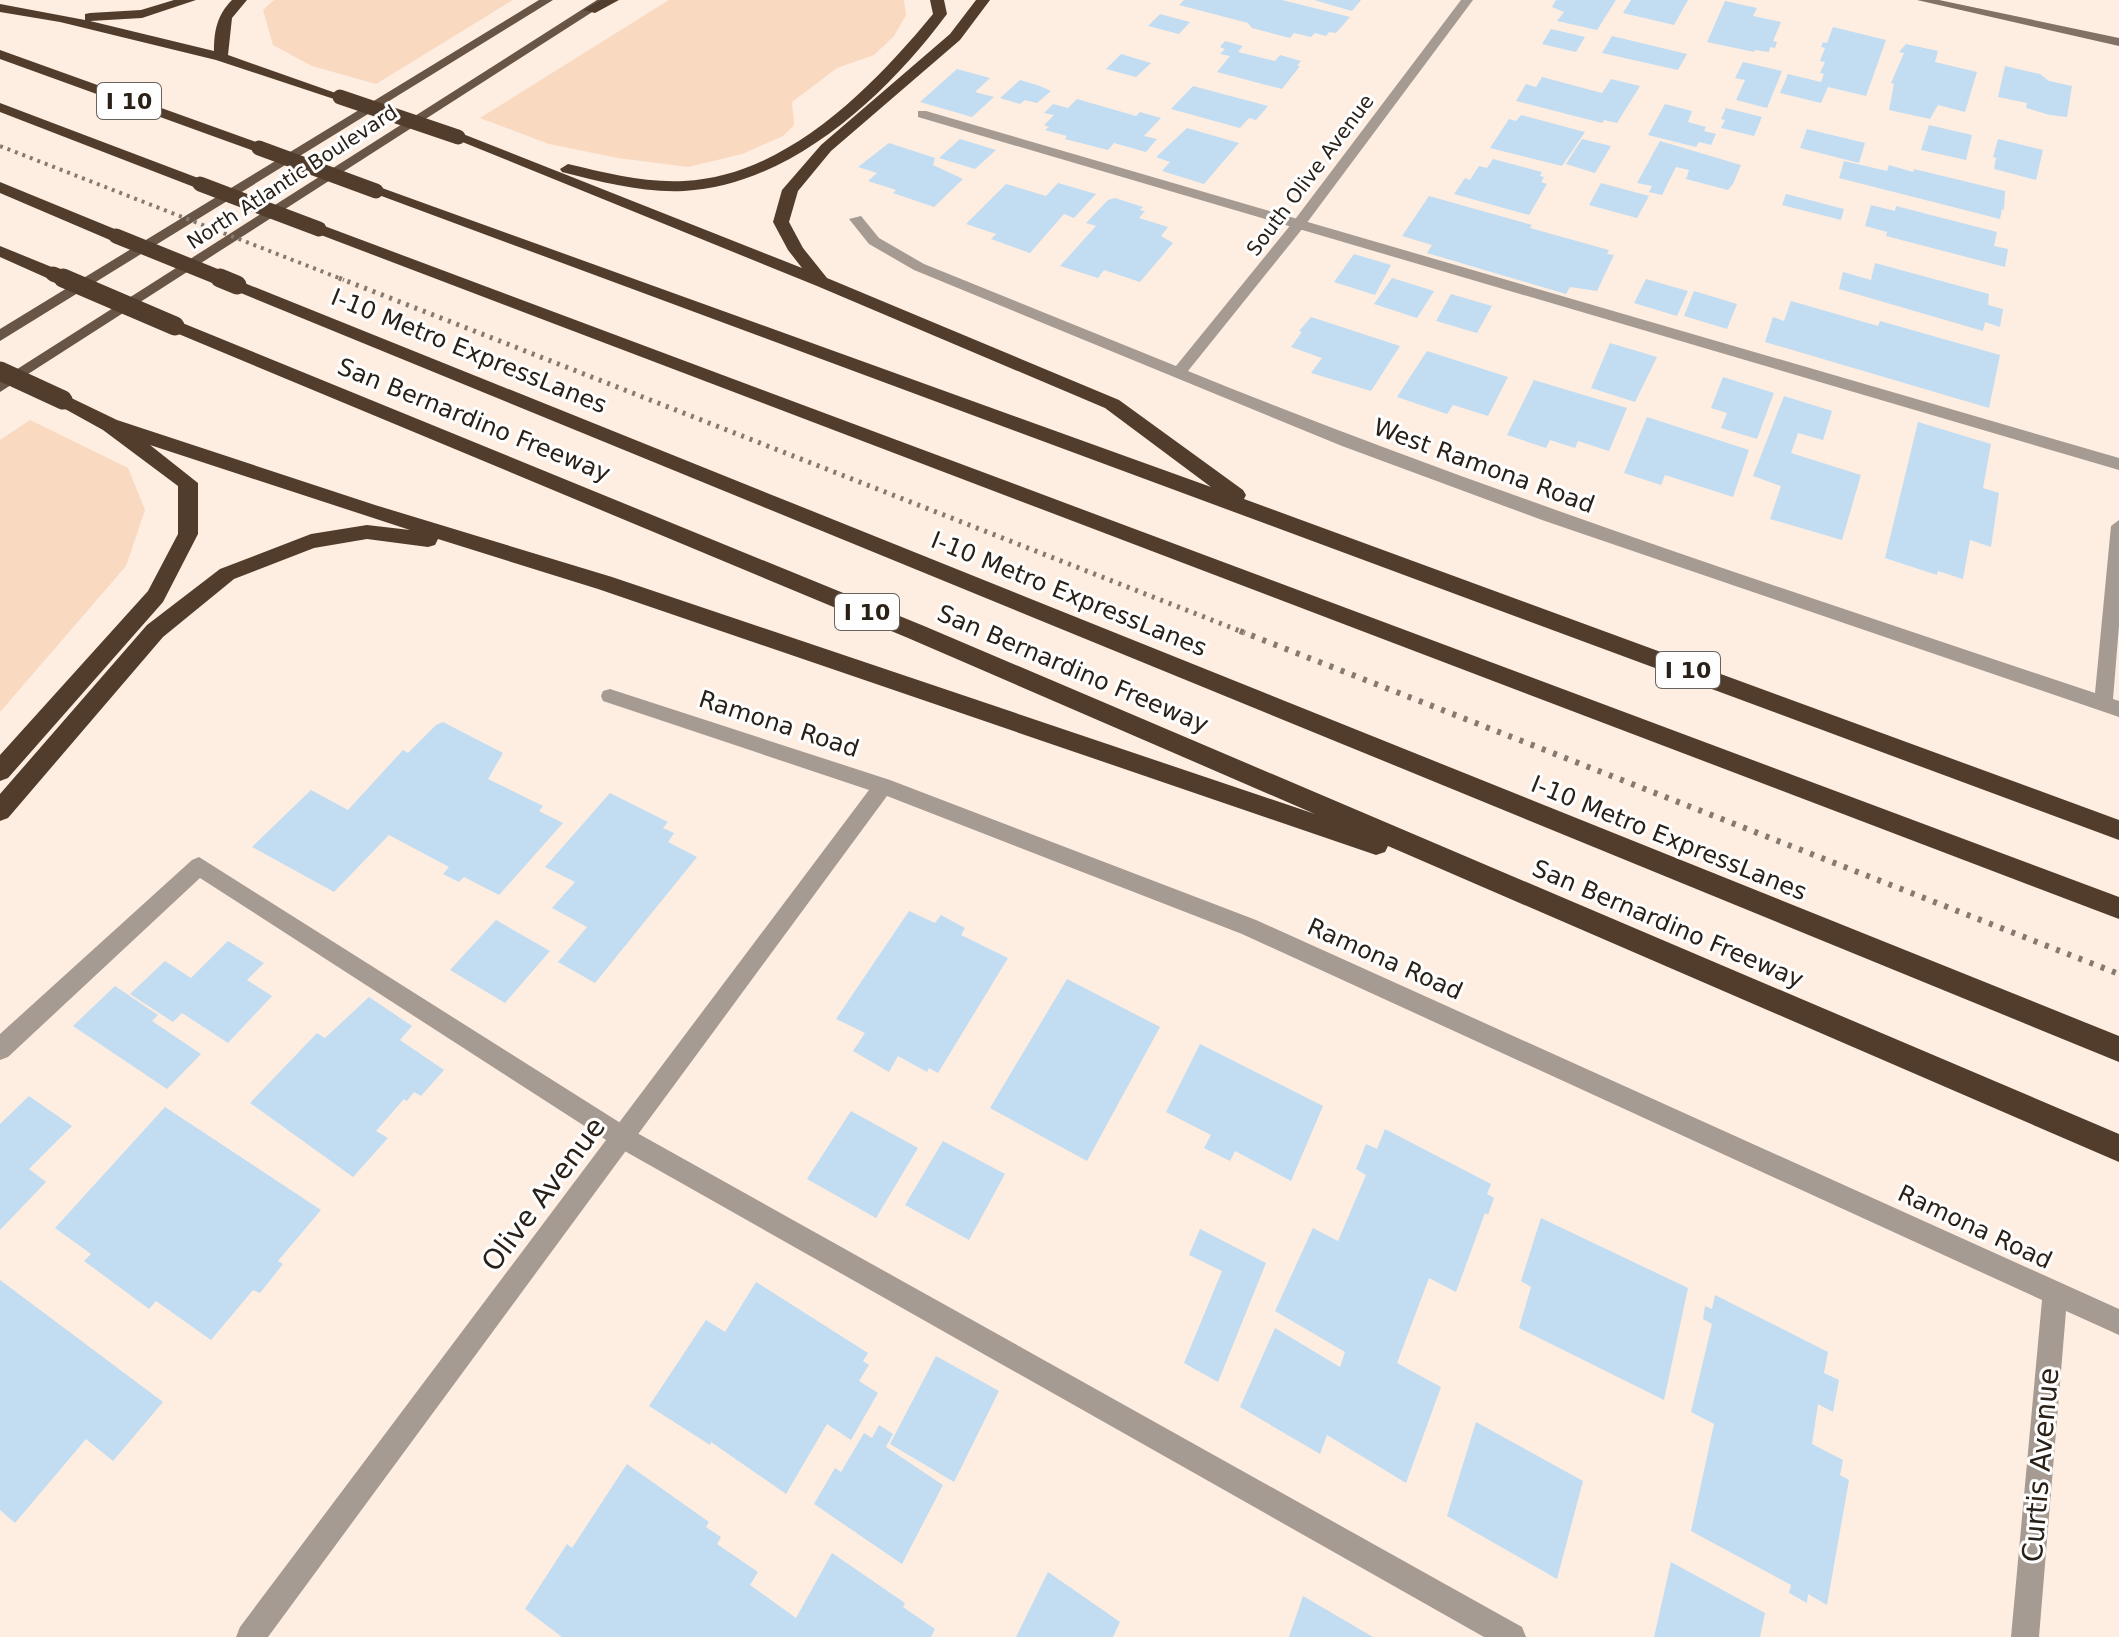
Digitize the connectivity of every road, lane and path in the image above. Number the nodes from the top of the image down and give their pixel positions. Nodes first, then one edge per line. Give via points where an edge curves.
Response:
1 (189, 0) edge
2 (240, 0) edge
3 (547, 0) edge
4 (605, 0) edge
5 (612, 0) edge
6 (937, 0) edge
7 (983, 0) edge
8 (1467, 0) edge
9 (1923, 0) edge
10 (0, 8) edge
11 (590, 10) junction
12 (60, 18) junction
13 (2119, 42) edge
14 (0, 54) edge
15 (221, 57) junction
16 (0, 107) edge
17 (922, 114) dead end
18 (498, 154) junction
19 (0, 187) edge
20 (856, 219) dead end
21 (1298, 225) junction
22 (0, 251) edge
23 (823, 282) junction
24 (0, 336) edge
25 (0, 371) edge
26 (1180, 371) junction
27 (0, 387) edge
28 (110, 425) junction
29 (2119, 464) edge
30 (1257, 511) junction
31 (2119, 526) edge
32 (491, 548) junction
33 (610, 696) dead end
34 (2111, 706) edge
35 (0, 771) edge
36 (883, 786) junction
37 (0, 811) edge
38 (2119, 830) edge
39 (1556, 907) junction
40 (2119, 908) edge
41 (0, 1049) edge
42 (2119, 1049) edge
43 (622, 1137) junction
44 (2119, 1148) edge
45 (2055, 1292) junction
46 (2119, 1322) edge
47 (250, 1637) edge
48 (1512, 1637) edge
49 (2025, 1637) edge

1 - 12 highway via 142,14
2 - 15 highway via 221,27
3 - 24 main road, North Atlantic Boulevard
4 - 11 main road, North Atlantic Boulevard
5 - 11 highway
6 - 18 highway via 940,14 913,49 815,137 755,170 700,185 637,184
7 - 23 highway via 955,37 826,148 790,190 781,222
8 - 21 street, South Olive Avenue
9 - 13 street
10 - 12 highway
11 - 27 main road, North Atlantic Boulevard
12 - 15 highway
14 - 30 highway, I 10, bridge
15 - 18 highway, bridge
16 - 40 highway, bridge
17 - 21 street
18 - 23 highway
19 - 42 highway, I-10 Metro ExpressLanes, bridge
20 - 26 street, West Ramona Road via 874,241 919,267
21 - 26 street, South Olive Avenue
21 - 29 street
22 - 39 highway, San Bernardino Freeway / I 10, bridge via 916,632
23 - 30 highway via 1112,404
25 - 28 highway, bridge
26 - 34 street, West Ramona Road via 1348,442 1548,516
28 - 32 highway
28 - 35 highway via 188,483 188,534 156,596
30 - 38 highway, I 10
31 - 34 street
32 - 37 highway via 367,532 311,541 227,574 155,631
32 - 39 highway
33 - 36 street, Ramona Road
36 - 43 street, Olive Avenue
36 - 45 street, Ramona Road via 1264,934
39 - 44 highway, San Bernardino Freeway / I 10
41 - 43 street via 199,866
43 - 47 street, Olive Avenue
43 - 48 street
45 - 46 street, Ramona Road
45 - 49 street, Curtis Avenue

